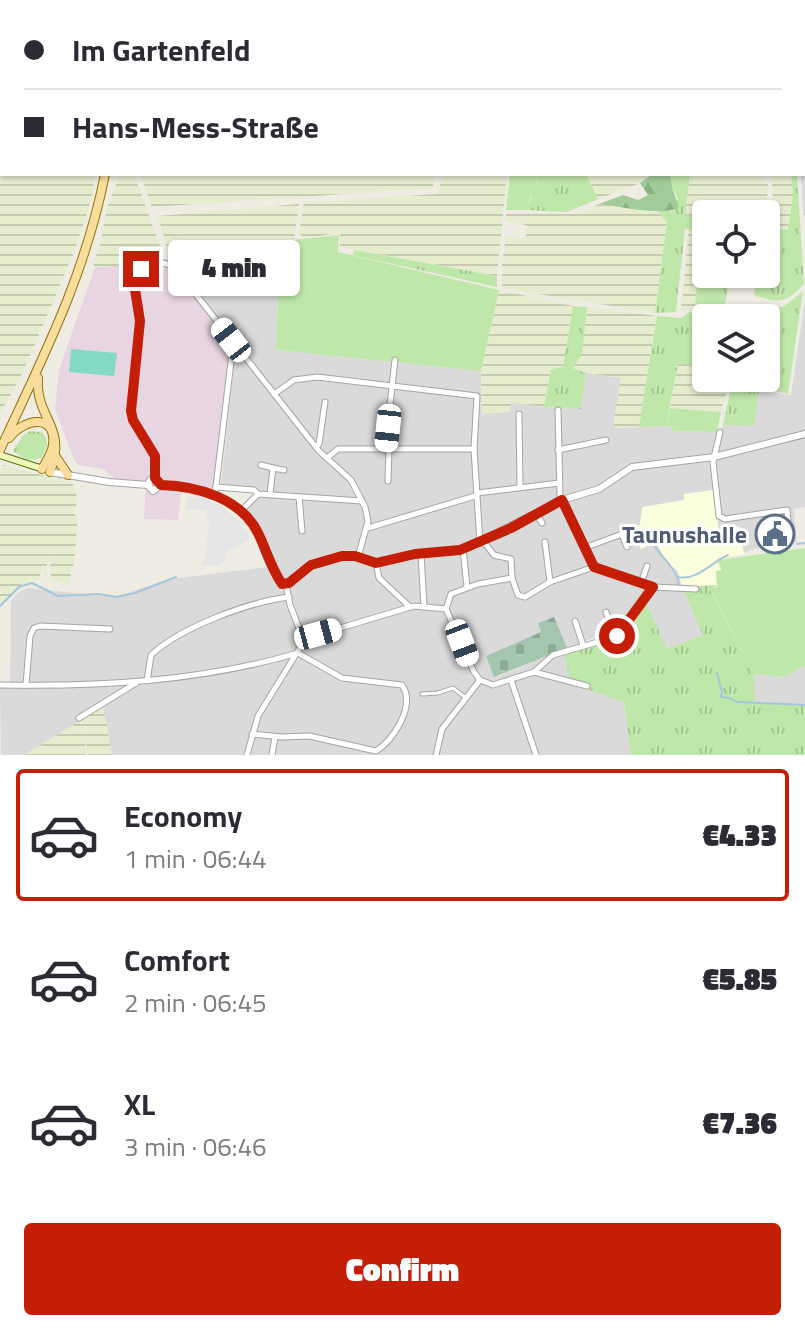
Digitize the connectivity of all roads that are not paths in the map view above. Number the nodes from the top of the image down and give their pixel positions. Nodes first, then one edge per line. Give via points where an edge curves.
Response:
1 (104, 176) edge
2 (233, 344) junction
3 (395, 360) dead end
4 (38, 372) junction
5 (392, 385) junction
6 (274, 394) junction
7 (325, 402) dead end
8 (558, 410) dead end
9 (519, 414) dead end
10 (720, 432) dead end
11 (805, 434) edge
12 (606, 440) dead end
13 (316, 447) junction
14 (387, 449) junction
15 (474, 449) junction
16 (558, 450) junction
17 (0, 451) edge
18 (56, 457) junction
19 (714, 457) junction
20 (327, 458) junction
21 (261, 465) dead end
22 (273, 468) junction
23 (46, 470) junction
24 (284, 470) dead end
25 (68, 475) junction
26 (155, 478) junction
27 (388, 481) dead end
28 (559, 483) junction
29 (148, 485) junction
30 (161, 485) junction
31 (216, 487) junction
32 (520, 487) junction
33 (258, 494) junction
34 (270, 494) junction
35 (476, 494) junction
36 (215, 495) junction
37 (299, 497) junction
38 (562, 500) junction
39 (362, 501) junction
40 (240, 512) junction
41 (536, 514) junction
42 (788, 520) dead end
43 (542, 523) dead end
44 (368, 528) junction
45 (302, 531) dead end
46 (482, 542) junction
47 (545, 542) dead end
48 (627, 547) dead end
49 (584, 548) junction
50 (463, 549) junction
51 (421, 553) junction
52 (358, 557) junction
53 (376, 563) junction
54 (647, 566) dead end
55 (594, 567) junction
56 (512, 578) junction
57 (550, 582) junction
58 (641, 583) junction
59 (286, 584) junction
60 (467, 587) junction
61 (653, 587) junction
62 (696, 589) dead end
63 (289, 597) junction
64 (410, 607) junction
65 (424, 607) junction
66 (446, 609) junction
67 (606, 612) dead end
68 (575, 621) dead end
69 (110, 629) dead end
70 (615, 637) junction
71 (304, 641) junction
72 (583, 645) junction
73 (298, 653) junction
74 (534, 672) junction
75 (480, 680) junction
76 (511, 680) junction
77 (147, 681) junction
78 (138, 682) junction
79 (0, 685) edge
80 (26, 685) junction
81 (587, 686) dead end
82 (422, 694) dead end
83 (466, 698) junction
84 (79, 718) dead end
85 (252, 734) junction
86 (275, 737) junction
87 (247, 755) edge
88 (272, 755) edge
89 (436, 755) edge
90 (536, 755) edge

1 - 4 main road via 81,267
2 - 6 street
2 - 26 street via 168,263 144,266 135,277 140,321 131,411 155,456
2 - 31 street
3 - 5 street
4 - 17 main road
4 - 18 main road via 39,402 55,434
5 - 6 street via 317,377 294,380
5 - 14 street
5 - 15 street via 477,396
6 - 13 street
7 - 13 street
8 - 16 street
9 - 32 street
10 - 19 street
11 - 19 street
12 - 16 street
13 - 20 street
14 - 15 street
14 - 20 street via 338,449
14 - 27 street
15 - 35 street
16 - 28 street
17 - 23 main road
17 - 23 main road via 21,425 43,423 53,445
18 - 23 main road
18 - 25 main road
19 - 38 street via 635,466 599,489
19 - 42 street via 719,516 787,510
20 - 39 street via 349,477
21 - 22 street
22 - 24 street
22 - 34 street
23 - 25 street
25 - 29 street
26 - 29 street
26 - 30 street
28 - 32 street
28 - 38 street
29 - 30 street via 155,491
30 - 36 street
31 - 33 street
31 - 36 street
32 - 35 street
33 - 34 street
33 - 40 street
34 - 37 street
35 - 44 street
35 - 46 street
36 - 40 street
37 - 39 street
37 - 45 street
38 - 41 street
38 - 49 street
39 - 44 street
40 - 59 street via 250,520 280,582
41 - 43 street
41 - 46 street
44 - 52 street
46 - 50 street
46 - 56 street via 494,555 511,559
47 - 57 street
48 - 49 street via 622,534
49 - 55 street
50 - 51 street
50 - 60 street
51 - 53 street
51 - 65 street
52 - 53 street
52 - 59 street via 311,565
53 - 64 street via 382,581
54 - 58 street
55 - 57 street
55 - 58 street
56 - 57 street via 518,595 525,597
56 - 60 street
58 - 61 street
59 - 63 street
60 - 66 street via 451,594
61 - 62 street
61 - 70 street
63 - 71 street
63 - 77 street via 263,601 181,634 151,655
64 - 65 street
64 - 71 street
65 - 66 street
66 - 75 street
67 - 70 street
68 - 72 street
69 - 80 street via 34,628
70 - 72 street
71 - 73 street
72 - 74 street via 547,658
73 - 77 street via 246,668
73 - 85 street via 275,685
73 - 86 street via 342,678 402,685 407,693 402,718 376,751 309,736
74 - 76 street
74 - 81 street
75 - 76 street via 493,685
75 - 83 street
76 - 90 street
77 - 78 street
78 - 80 street
78 - 84 street
79 - 80 street
82 - 83 street via 451,688
83 - 89 street via 442,729
85 - 86 street
85 - 87 street
86 - 88 street

